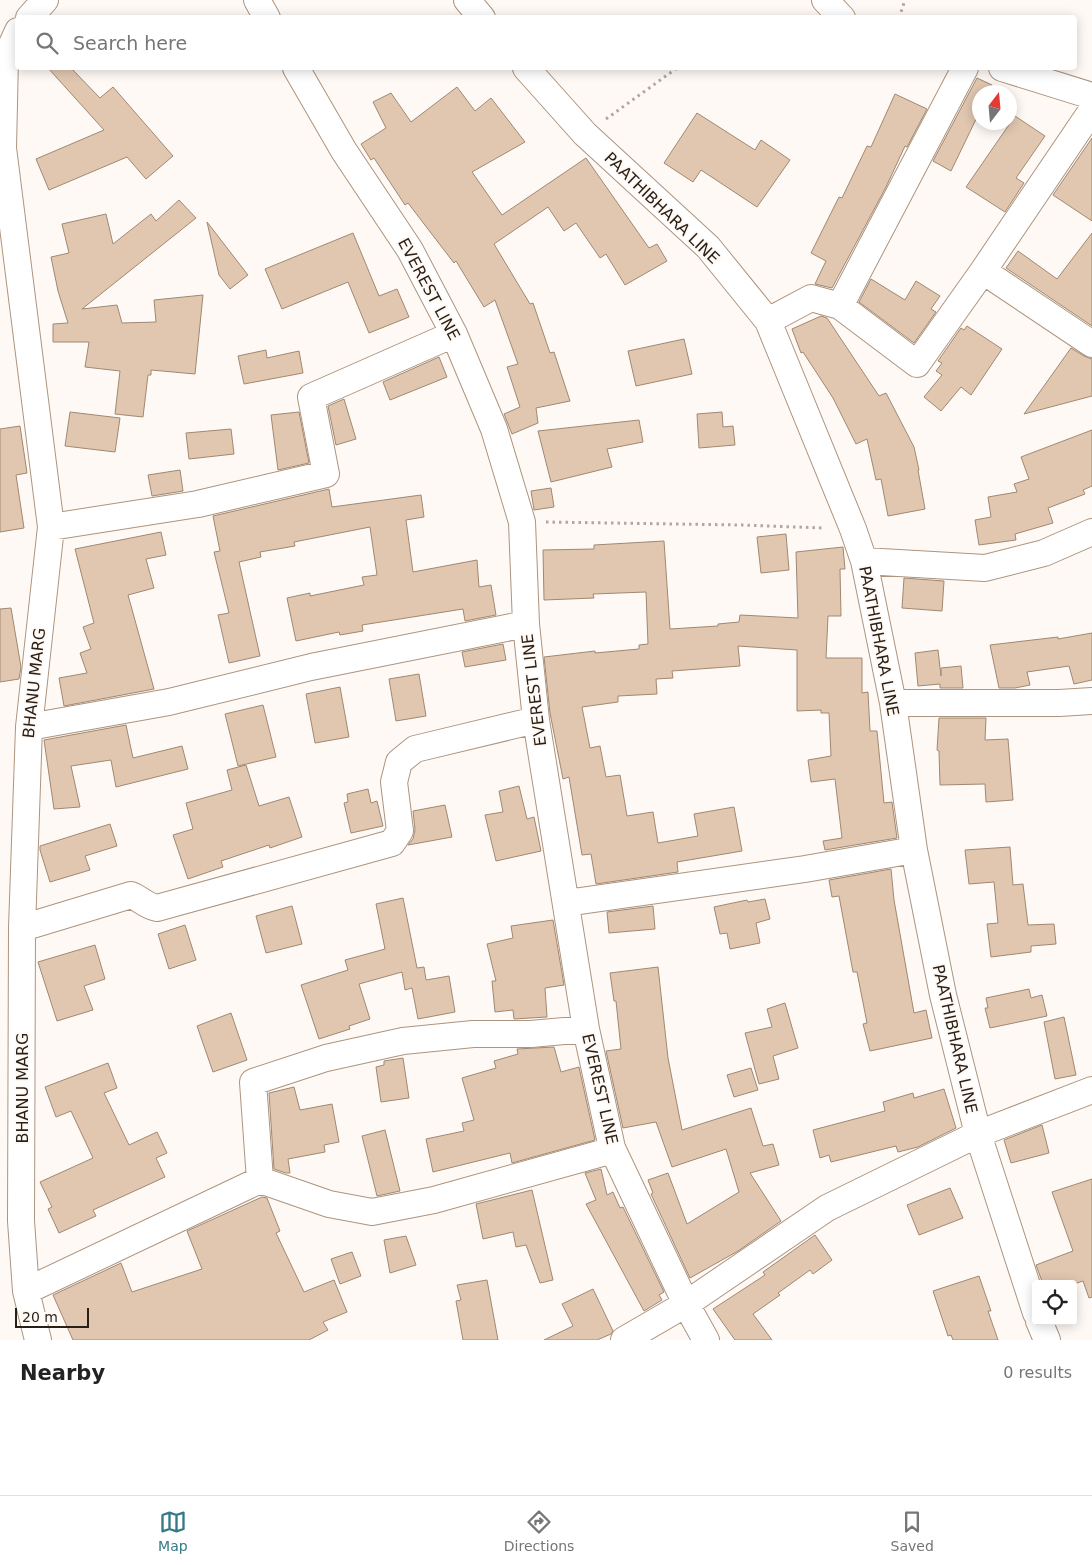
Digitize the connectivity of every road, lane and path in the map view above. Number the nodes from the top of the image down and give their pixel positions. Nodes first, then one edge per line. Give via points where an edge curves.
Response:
1 (45, 0) edge
2 (257, 0) edge
3 (467, 0) edge
4 (825, 0) edge
5 (905, 0) edge
6 (32, 15) edge
7 (265, 15) edge
8 (480, 15) edge
9 (839, 15) edge
10 (900, 15) edge
11 (15, 37) edge
12 (297, 70) edge
13 (528, 70) edge
14 (674, 70) edge
15 (964, 70) edge
16 (1008, 70) edge
17 (1092, 96) edge
18 (1092, 110) edge
19 (586, 134) junction
20 (2, 148) edge
21 (983, 272) junction
22 (840, 306) junction
23 (768, 321) junction
24 (454, 334) junction
25 (1092, 344) edge
26 (522, 522) junction
27 (51, 527) junction
28 (852, 529) junction
29 (1092, 532) edge
30 (864, 561) junction
31 (526, 624) junction
32 (1092, 701) edge
33 (893, 702) junction
34 (536, 720) junction
35 (29, 727) junction
36 (914, 850) junction
37 (566, 903) junction
38 (22, 928) junction
39 (586, 1029) junction
40 (1092, 1090) edge
41 (978, 1134) junction
42 (613, 1150) junction
43 (260, 1180) junction
44 (11, 1222) edge
45 (26, 1291) junction
46 (1032, 1301) edge
47 (686, 1304) junction
48 (1041, 1325) edge
49 (38, 1340) edge
50 (624, 1340) edge
51 (706, 1340) edge
52 (1047, 1340) edge

1 - 6 street
2 - 7 street
3 - 8 street
4 - 9 street
5 - 10 path
11 - 20 street, BHANU MARG via 5,59
12 - 24 street, EVEREST LINE via 344,151 410,250
13 - 19 street, PAATHIBHARA LINE
14 - 19 path
15 - 22 street
16 - 17 street
18 - 21 street
19 - 23 street, PAATHIBHARA LINE via 708,247
20 - 27 street, BHANU MARG
21 - 22 street via 917,364
21 - 25 street
22 - 23 street via 811,298
23 - 28 street, PAATHIBHARA LINE
24 - 26 street, EVEREST LINE via 494,429
24 - 27 street via 311,397 326,474 198,504
26 - 28 path
26 - 31 street, EVEREST LINE
27 - 35 street, BHANU MARG
28 - 30 street, PAATHIBHARA LINE
29 - 30 street via 1044,553 985,568
30 - 33 street, PAATHIBHARA LINE
31 - 34 street, EVEREST LINE
31 - 35 street via 312,667 169,702
32 - 33 street
33 - 36 street, PAATHIBHARA LINE
34 - 37 street, EVEREST LINE
34 - 38 street via 415,749 399,762 394,782 400,831 392,842 157,908 131,895
35 - 38 street, BHANU MARG
36 - 37 street
36 - 41 street, PAATHIBHARA LINE via 943,996
37 - 39 street, EVEREST LINE
38 - 44 street, BHANU MARG
39 - 42 street, EVEREST LINE
39 - 43 street via 403,1041 326,1058 252,1082
40 - 41 street
41 - 46 street, PAATHIBHARA LINE
41 - 47 street via 827,1208
42 - 43 street via 434,1200 372,1212 329,1204
42 - 47 street, EVEREST LINE
43 - 45 street
44 - 45 street, BHANU MARG
45 - 49 street, BHANU MARG
47 - 50 street
47 - 51 street, EVEREST LINE
48 - 52 street

